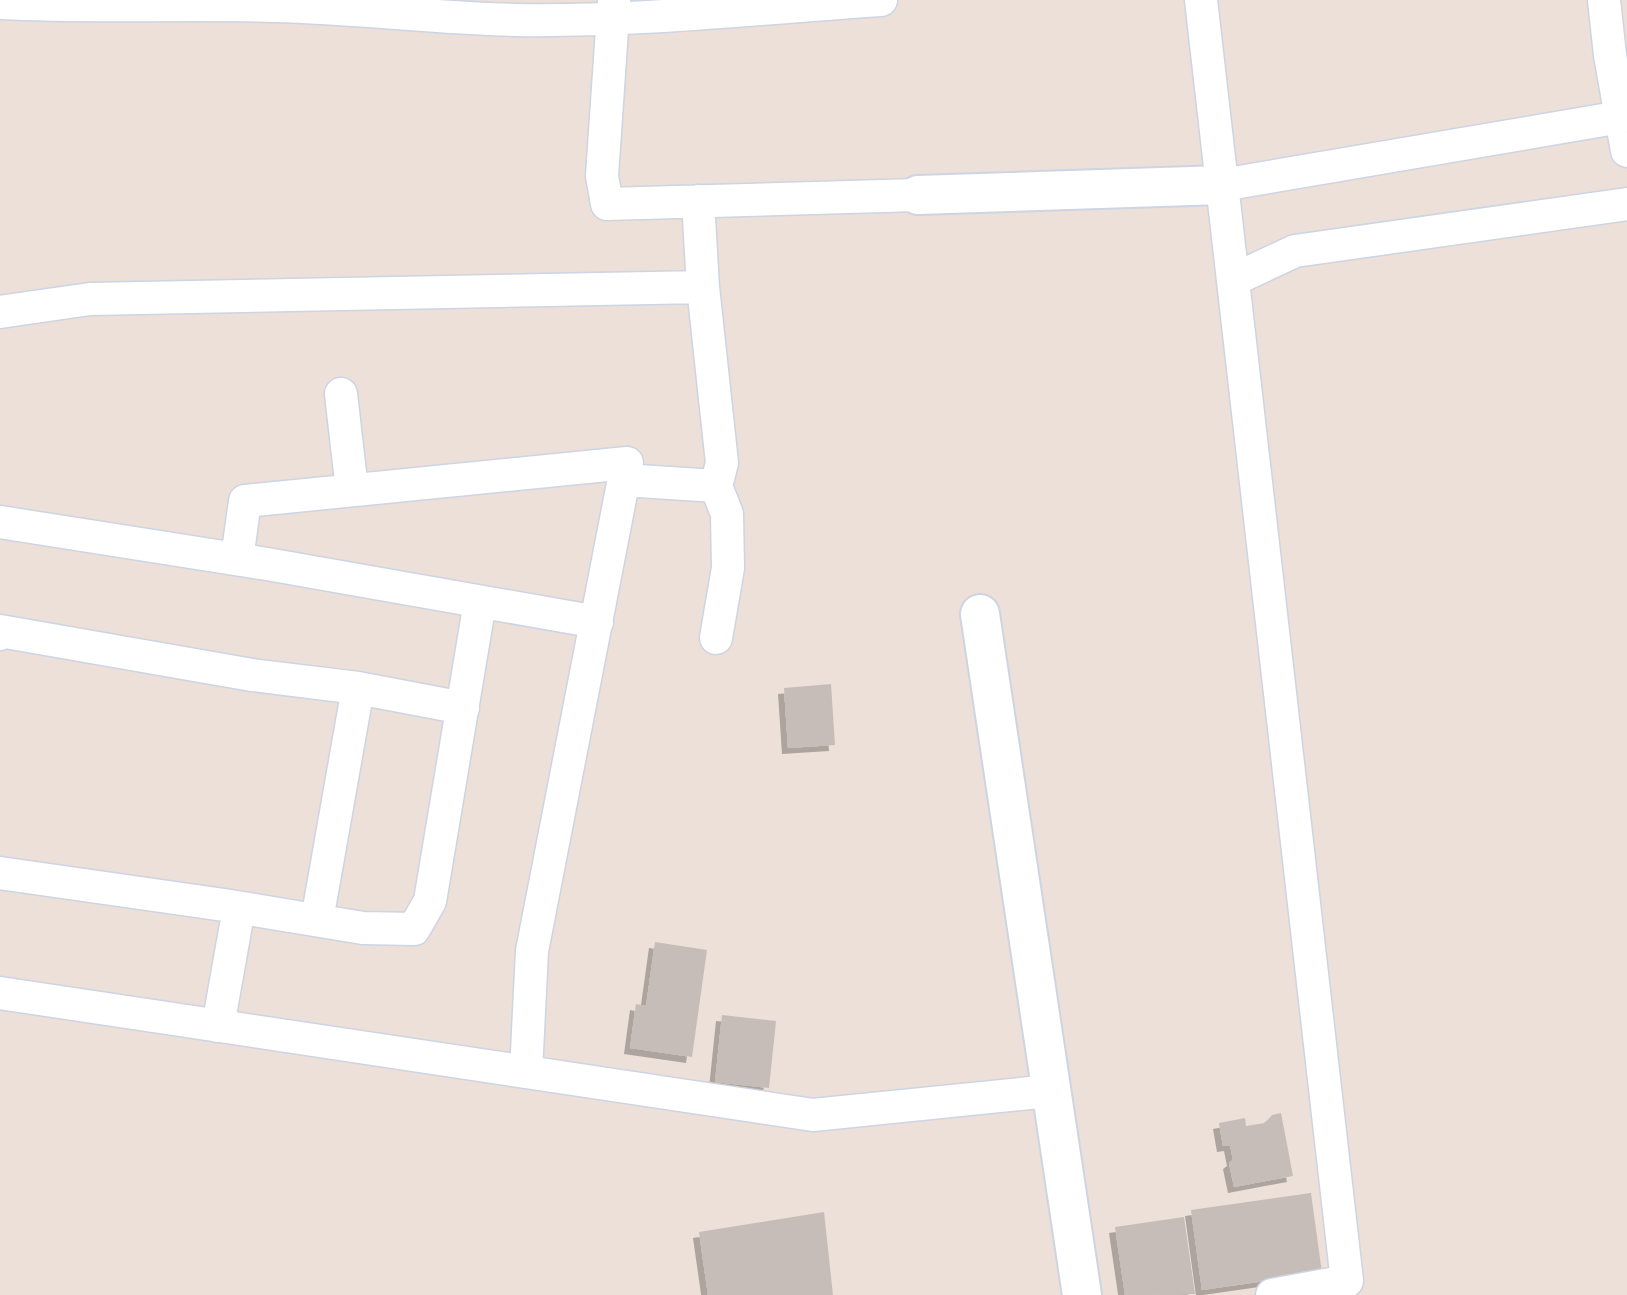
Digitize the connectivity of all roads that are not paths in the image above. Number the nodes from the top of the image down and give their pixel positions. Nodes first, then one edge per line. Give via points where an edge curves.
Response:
1 (881, 0) edge
2 (1201, 0) edge
3 (1604, 0) edge
4 (0, 3) edge
5 (277, 3) edge
6 (614, 9) edge
7 (1618, 54) edge
8 (1621, 117) junction
9 (1627, 152) edge
10 (1222, 186) junction
11 (918, 195) joint
12 (698, 201) junction
13 (1627, 204) edge
14 (1233, 280) junction
15 (703, 287) junction
16 (0, 312) edge
17 (341, 394) dead end
18 (623, 480) junction
19 (716, 486) junction
20 (352, 490) junction
21 (0, 522) edge
22 (237, 559) junction
23 (480, 601) junction
24 (980, 614) dead end
25 (597, 622) junction
26 (0, 634) edge
27 (716, 638) dead end
28 (358, 688) junction
29 (463, 708) junction
30 (0, 873) edge
31 (239, 908) junction
32 (317, 920) junction
33 (0, 993) edge
34 (218, 1026) junction
35 (526, 1072) junction
36 (1050, 1091) junction
37 (1082, 1295) edge
38 (1272, 1295) edge

1 - 6 street
2 - 10 street
3 - 7 street
4 - 5 street via 67,7
5 - 6 street via 514,20
6 - 12 street via 602,176 607,204
7 - 8 street
8 - 9 street
8 - 10 street
10 - 11 street
10 - 14 street
11 - 12 street
12 - 15 street
13 - 14 street via 1295,251
14 - 38 street via 1347,1281
15 - 16 street via 90,299
15 - 19 street via 722,463
17 - 20 street
18 - 19 street
18 - 20 street via 627,463
18 - 25 street
19 - 27 street via 727,514 728,568
20 - 22 street via 245,501
21 - 22 street
22 - 23 street
23 - 25 street
23 - 29 street
24 - 36 street
25 - 35 street via 532,951
26 - 28 street
28 - 29 street
28 - 32 street
29 - 32 street via 430,901 414,929 363,928
30 - 31 street
31 - 32 street
31 - 34 street
33 - 34 street
34 - 35 street
35 - 36 street via 813,1115
36 - 37 street

